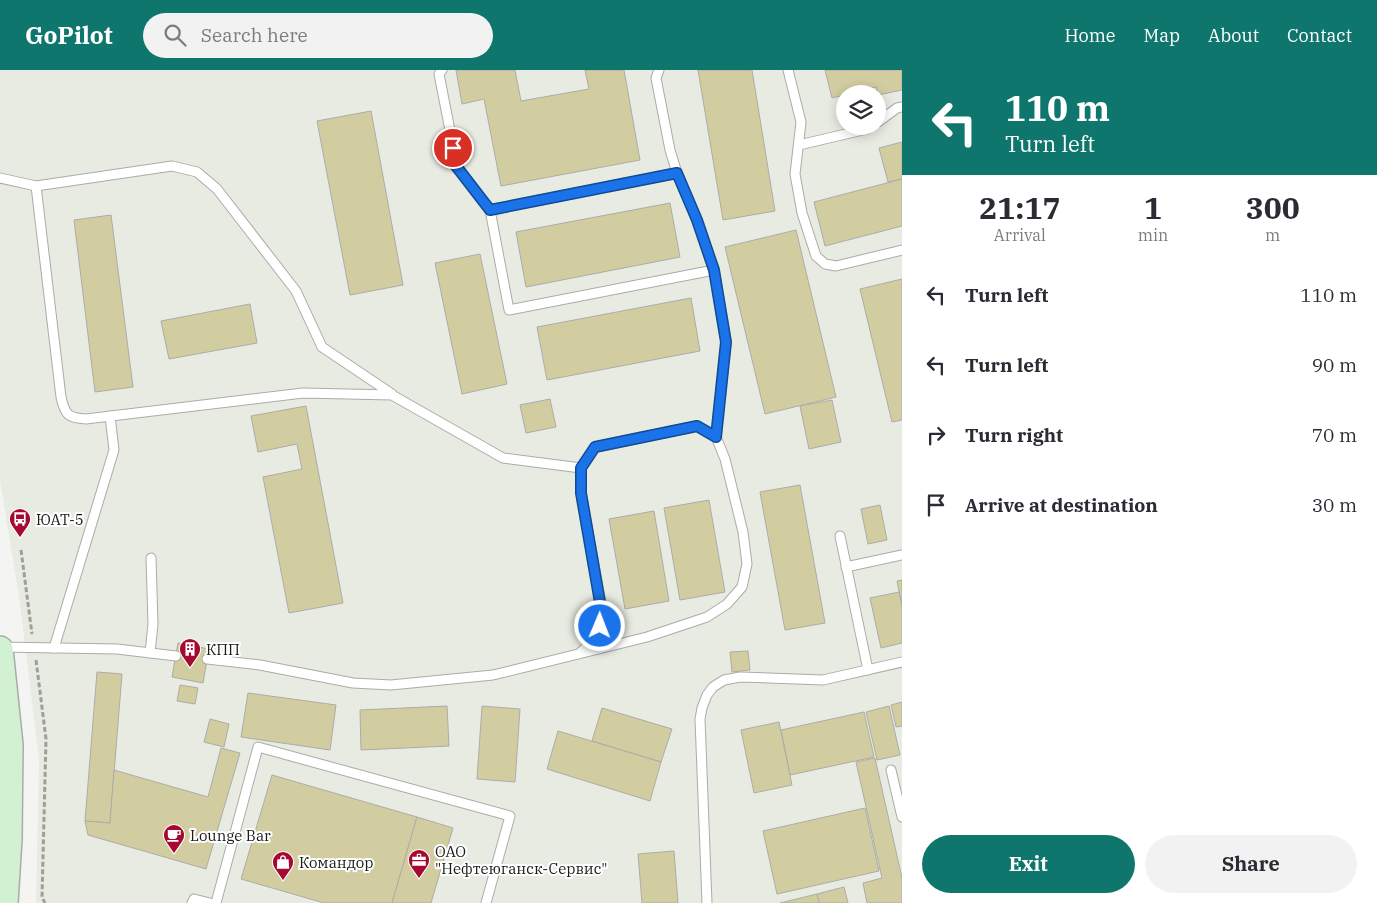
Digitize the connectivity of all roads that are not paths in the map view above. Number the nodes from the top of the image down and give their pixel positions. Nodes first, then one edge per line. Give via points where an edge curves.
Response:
1 (442, 70) edge
2 (658, 70) edge
3 (788, 70) edge
4 (902, 107) edge
5 (886, 116) edge
6 (842, 135) edge
7 (799, 145) junction
8 (677, 173) junction
9 (0, 178) edge
10 (36, 186) junction
11 (490, 210) junction
12 (902, 250) edge
13 (714, 270) junction
14 (392, 394) junction
15 (110, 416) junction
16 (716, 437) junction
17 (581, 468) junction
18 (840, 536) dead end
19 (902, 555) edge
20 (151, 558) dead end
21 (846, 567) junction
22 (0, 648) edge
23 (54, 648) junction
24 (150, 653) junction
25 (579, 654) junction
26 (176, 656) dead end
27 (207, 659) dead end
28 (902, 662) edge
29 (868, 670) junction
30 (890, 770) dead end
31 (902, 817) edge
32 (5, 903) edge
33 (192, 903) edge
34 (210, 903) edge
35 (216, 903) edge
36 (486, 903) edge
37 (707, 903) edge

1 - 11 lane via 439,74 456,166
2 - 8 lane via 656,78
3 - 7 lane via 802,122
4 - 5 lane
6 - 7 lane
7 - 12 lane via 796,174 802,213 816,256 825,264 836,266
8 - 11 lane
8 - 13 lane
9 - 10 lane
10 - 14 lane via 172,166 197,172 217,188 296,292 322,347
10 - 15 lane via 64,410 73,418
11 - 13 lane via 509,310
13 - 16 lane via 726,342
14 - 15 lane via 303,393
14 - 17 lane via 503,458
15 - 23 lane via 114,450
16 - 17 lane via 697,426 595,447
16 - 25 lane via 725,459 743,532 747,564 742,587 727,604 707,618
17 - 25 lane via 581,493 602,614 593,640
18 - 21 lane
19 - 21 lane
20 - 24 lane via 153,624
21 - 29 lane
22 - 23 lane
22 - 32 street via 10,744
23 - 24 lane
24 - 26 lane
25 - 27 lane via 493,675 391,685 353,683 260,665
28 - 29 lane
29 - 37 lane via 823,680 740,677 724,680 707,695 700,719
30 - 31 lane
33 - 34 lane via 194,899
35 - 36 lane via 258,747 510,816

